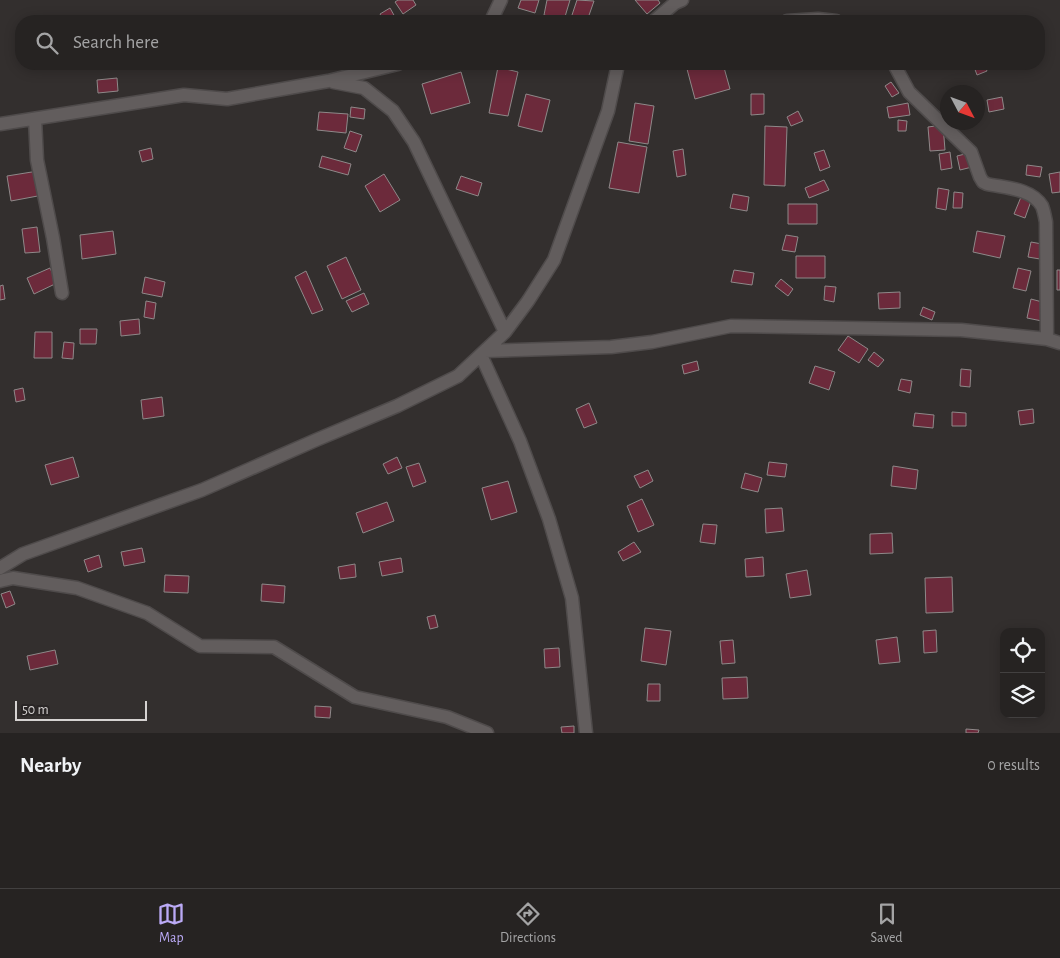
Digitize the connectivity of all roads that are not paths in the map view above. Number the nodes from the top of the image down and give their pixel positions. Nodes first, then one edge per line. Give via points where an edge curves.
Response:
1 (501, 0) edge
2 (682, 0) edge
3 (494, 15) edge
4 (661, 15) edge
5 (373, 70) edge
6 (617, 70) edge
7 (897, 70) edge
8 (328, 81) junction
9 (34, 119) junction
10 (0, 124) edge
11 (62, 293) dead end
12 (505, 332) junction
13 (1047, 339) junction
14 (1060, 343) edge
15 (483, 352) junction
16 (0, 568) edge
17 (0, 580) edge
18 (487, 733) edge
19 (586, 733) edge

1 - 3 street
2 - 4 street
5 - 8 street
6 - 12 street via 608,111 554,260
7 - 13 street via 909,92 971,152 983,182 1021,190 1042,207 1046,222
8 - 9 street via 227,99 184,95
8 - 12 street via 364,88 393,111 414,142
9 - 10 street
9 - 11 street via 37,160
12 - 15 street
13 - 14 street
13 - 15 street via 961,330 731,326 611,347
15 - 16 street via 458,376 397,406 202,490 23,554
15 - 19 street via 546,510 572,598
17 - 18 street via 13,578 77,588 147,613 200,646 274,647 355,697 447,717

